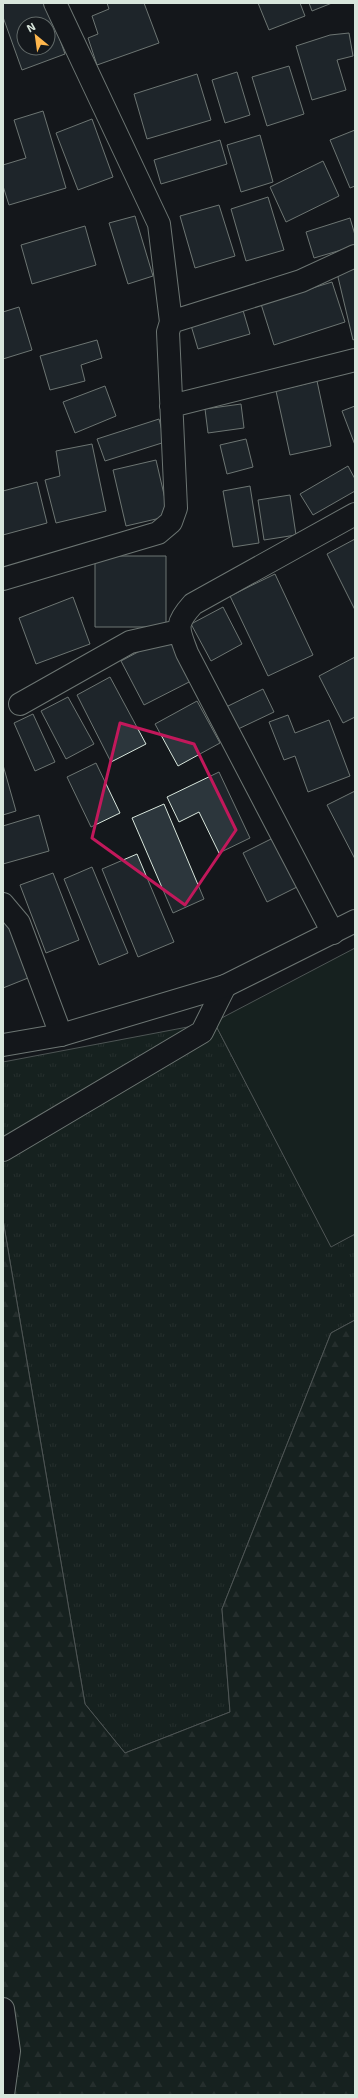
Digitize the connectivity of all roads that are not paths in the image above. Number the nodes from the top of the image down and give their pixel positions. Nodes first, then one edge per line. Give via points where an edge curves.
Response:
1 (54, 3) edge
2 (355, 256) edge
3 (171, 322) junction
4 (355, 360) edge
5 (171, 406) junction
6 (355, 514) edge
7 (3, 579) edge
8 (179, 631) junction
9 (20, 704) dead end
10 (3, 904) edge
11 (355, 921) edge
12 (333, 933) junction
13 (225, 986) junction
14 (61, 1035) junction
15 (3, 1045) edge
16 (3, 1150) edge
17 (3, 2010) edge
18 (4, 2095) edge

1 - 3 street via 159,224
2 - 3 street via 301,281
3 - 5 street via 168,332
4 - 5 street
5 - 7 street via 176,508 171,522 158,533
6 - 8 street via 193,604 180,618
8 - 9 street via 130,642
8 - 12 street via 187,653
10 - 14 street via 19,923
11 - 12 street
12 - 13 street
13 - 14 street
13 - 16 street via 202,1032
14 - 15 street
17 - 18 street via 9,2051

